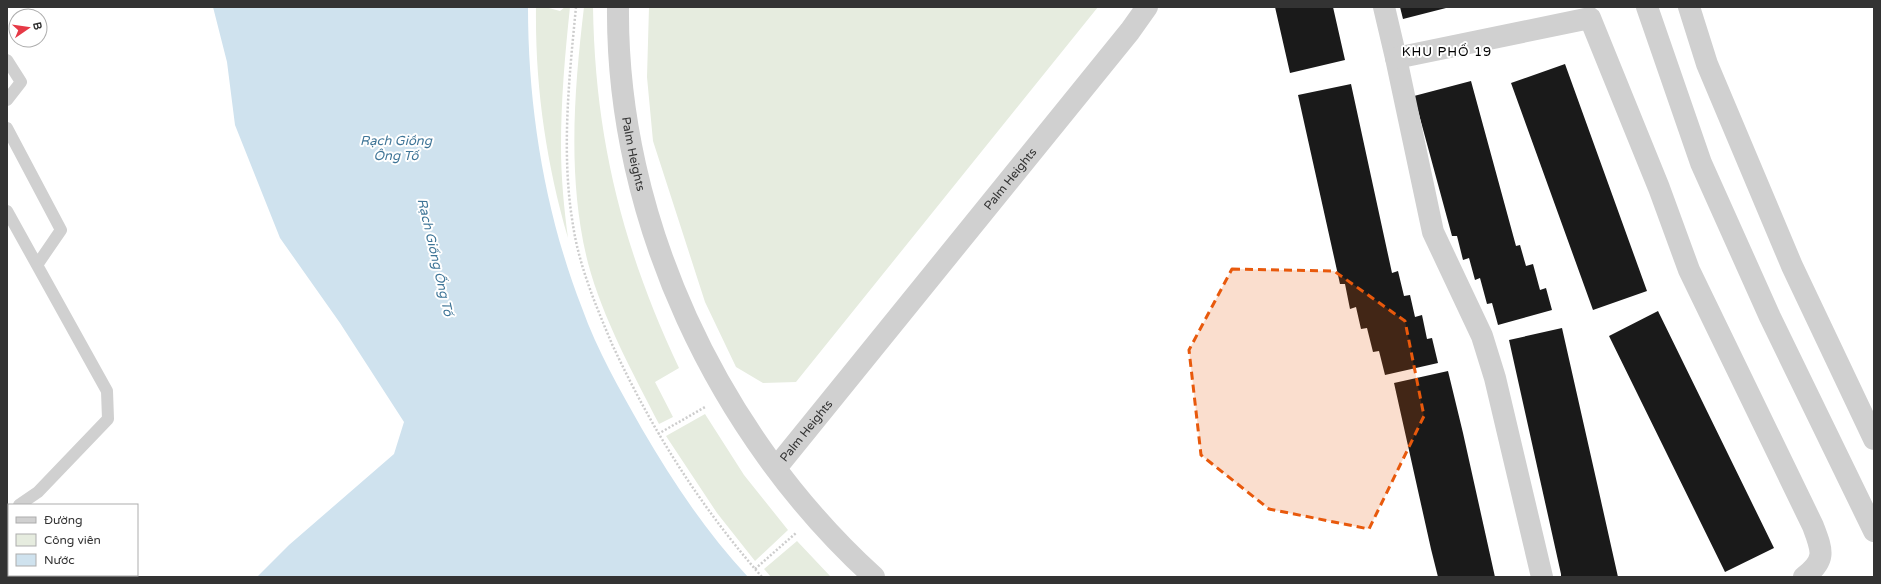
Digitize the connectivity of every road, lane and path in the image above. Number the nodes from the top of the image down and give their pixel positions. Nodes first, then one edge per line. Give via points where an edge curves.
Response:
1 (576, 7) edge
2 (618, 7) edge
3 (1147, 7) edge
4 (1384, 7) edge
5 (1647, 7) edge
6 (1689, 7) edge
7 (1396, 58) junction
8 (7, 60) edge
9 (7, 100) edge
10 (7, 128) edge
11 (7, 211) edge
12 (37, 265) junction
13 (706, 407) dead end
14 (658, 434) junction
15 (1874, 439) edge
16 (776, 468) junction
17 (20, 504) edge
18 (1874, 531) edge
19 (796, 533) dead end
20 (755, 569) junction
21 (762, 577) edge
22 (874, 577) edge
23 (1542, 577) edge
24 (1804, 577) edge

1 - 14 path via 568,123 568,185 573,226 583,267 601,319
2 - 16 street, Palm Heights via 628,126 654,233 680,304 713,372
3 - 16 street, Palm Heights
4 - 7 street
5 - 18 street via 1701,162 1770,317
6 - 15 street via 1707,64 1792,266
7 - 23 street via 1433,232 1482,336 1489,357
7 - 24 street via 1590,18 1659,188 1689,270 1822,548 1816,568
8 - 9 lane via 20,82
10 - 12 lane via 61,230
11 - 12 lane
12 - 17 lane via 107,391 108,419 38,492
13 - 14 path
14 - 20 path via 701,502
16 - 22 street via 826,530
19 - 20 path
20 - 21 path

